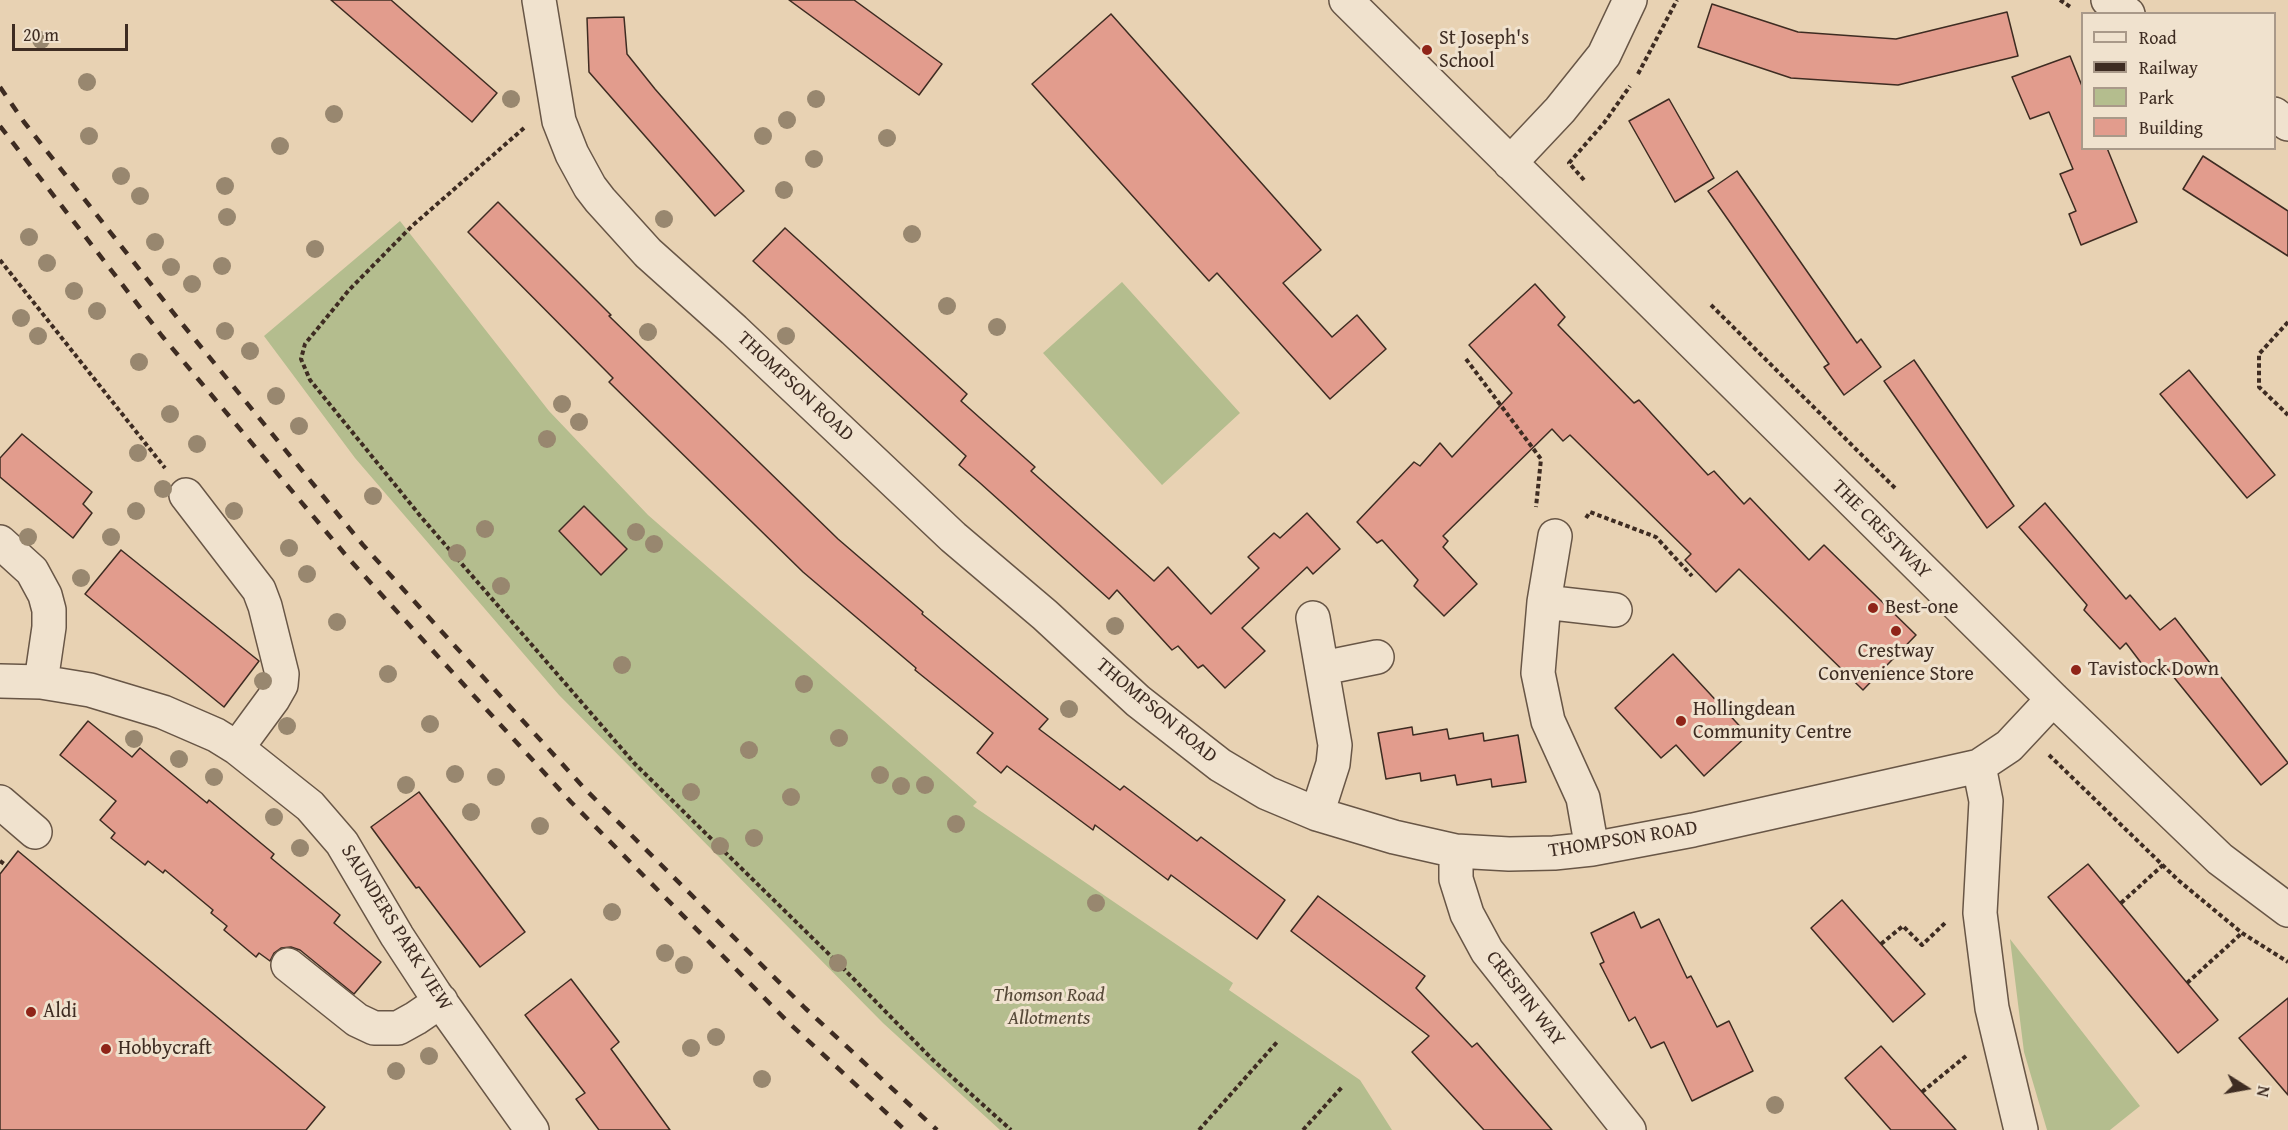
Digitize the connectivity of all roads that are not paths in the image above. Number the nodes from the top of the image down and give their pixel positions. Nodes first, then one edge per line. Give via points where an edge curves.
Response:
1 (539, 0) edge
2 (1346, 0) edge
3 (1630, 0) edge
4 (2108, 0) edge
5 (2125, 12) edge
6 (1510, 163) junction
7 (186, 495) road end
8 (1555, 536) road end
9 (0, 542) edge
10 (1544, 603) junction
11 (1615, 610) dead end
12 (1313, 618) dead end
13 (1377, 657) dead end
14 (1323, 668) junction
15 (0, 681) edge
16 (41, 682) junction
17 (2053, 699) junction
18 (237, 748) junction
19 (1979, 766) junction
20 (0, 802) edge
21 (1317, 814) junction
22 (35, 832) dead end
23 (1592, 849) junction
24 (1456, 852) junction
25 (2288, 910) edge
26 (288, 965) dead end
27 (441, 1001) junction
28 (532, 1130) edge
29 (1629, 1130) edge
30 (2021, 1130) edge

1 - 21 street, THOMPSON ROAD via 556,104 568,145 590,187 648,253 953,537 1138,701 1220,765 1267,793
2 - 6 street, THE CRESTWAY
3 - 6 street via 1604,55
4 - 5 street
6 - 17 street, THE CRESTWAY
7 - 18 street via 259,590 282,674 273,699
8 - 10 street
9 - 16 street via 32,570 45,595 49,627
10 - 11 street
10 - 23 street via 1538,673 1548,721 1583,798
12 - 14 street
13 - 14 street
14 - 21 street via 1335,755
15 - 16 street, SAUNDERS PARK VIEW
16 - 18 street, SAUNDERS PARK VIEW via 131,701 216,735
17 - 19 street, THOMPSON ROAD via 2009,746
17 - 25 street, THE CRESTWAY via 2220,859
18 - 27 street, SAUNDERS PARK VIEW via 310,806 331,828
19 - 23 street, THOMPSON ROAD
19 - 30 street via 1986,801 1981,925 1992,1008
20 - 22 street
21 - 24 street, THOMPSON ROAD
23 - 24 street, THOMPSON ROAD via 1532,854
24 - 29 street, CRESPIN WAY via 1456,879 1467,914 1487,951
26 - 27 street via 357,1020 374,1028 398,1028
27 - 28 street, SAUNDERS PARK VIEW

